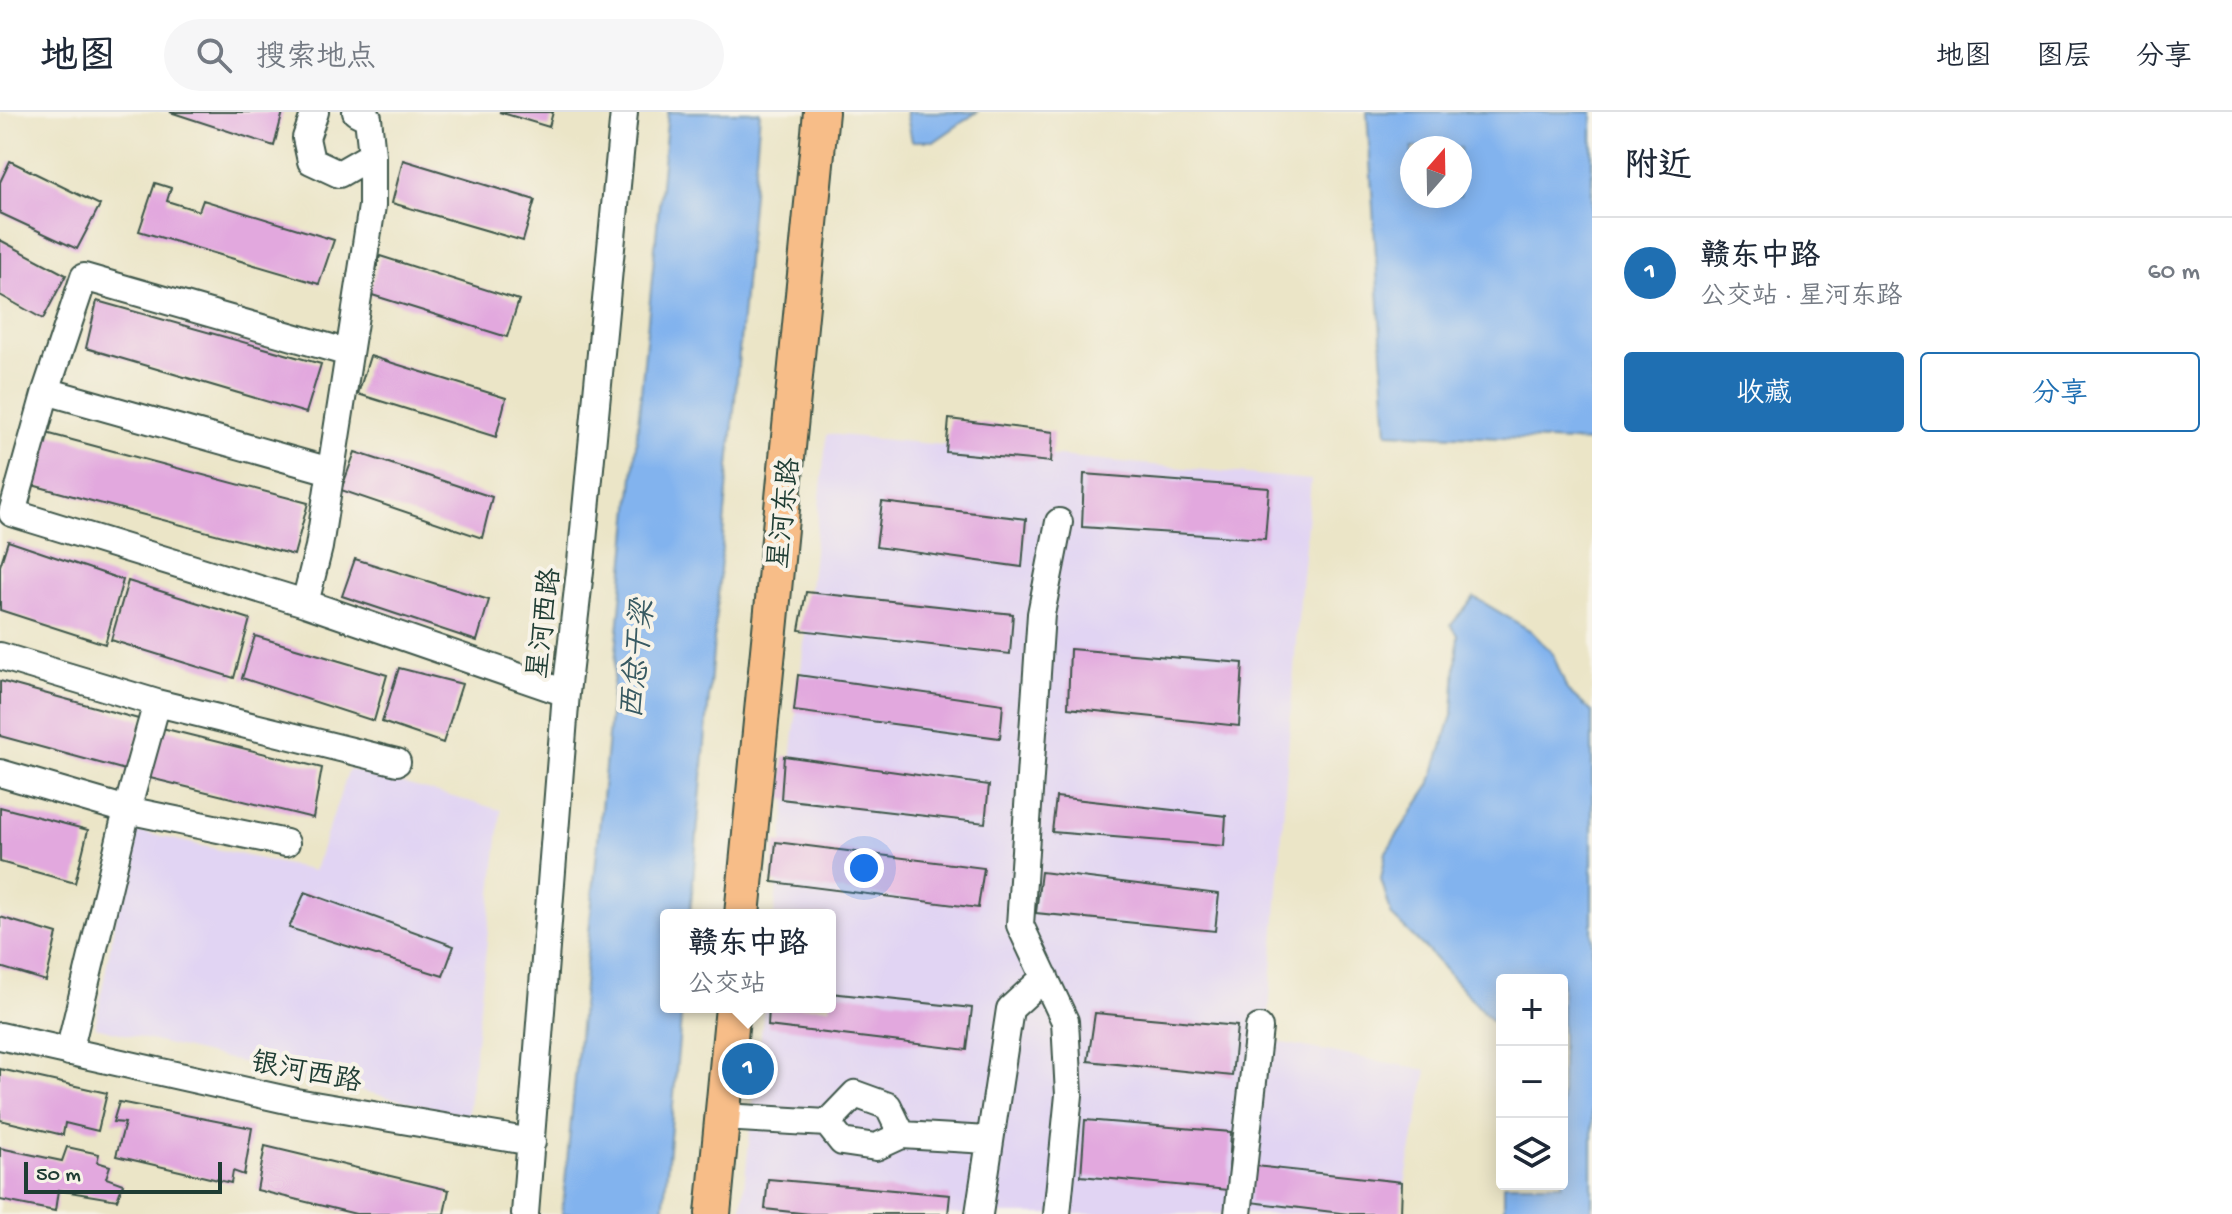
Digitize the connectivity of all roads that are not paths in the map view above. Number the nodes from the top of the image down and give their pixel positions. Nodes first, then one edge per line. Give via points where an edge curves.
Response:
1 (315, 112) edge
2 (356, 112) edge
3 (624, 112) edge
4 (821, 112) edge
5 (372, 155) junction
6 (349, 353) junction
7 (46, 391) junction
8 (330, 471) junction
9 (1059, 522) dead end
10 (305, 603) junction
11 (0, 656) edge
12 (566, 693) junction
13 (157, 703) junction
14 (397, 762) dead end
15 (0, 773) edge
16 (127, 810) junction
17 (286, 843) dead end
18 (743, 909) edge
19 (1045, 977) junction
20 (732, 1013) edge
21 (1259, 1028) dead end
22 (0, 1036) edge
23 (69, 1052) junction
24 (723, 1117) junction
25 (827, 1123) junction
26 (902, 1135) junction
27 (988, 1140) junction
28 (532, 1142) junction
29 (525, 1214) edge
30 (713, 1214) edge
31 (979, 1214) edge
32 (1057, 1214) edge
33 (1238, 1214) edge

1 - 5 street via 306,138 311,161 339,174
2 - 5 street via 368,118
3 - 12 street, 星河西路
4 - 18 main road, 星河东路
5 - 6 street via 372,206
6 - 7 street via 84,277
6 - 8 street
7 - 8 street
7 - 10 street via 12,513
8 - 10 street
9 - 19 street via 1041,614 1020,925
10 - 12 street
11 - 13 street
12 - 28 street, 星河西路
13 - 14 street
13 - 16 street
15 - 16 street
16 - 17 street
16 - 23 street
19 - 27 street via 1010,1009
19 - 32 street via 1065,1021 1069,1095
20 - 24 main road
21 - 33 street
22 - 23 street, 银河西路
23 - 28 street, 银河西路 via 296,1102
24 - 25 street
24 - 30 main road
25 - 26 street via 842,1142 876,1147
25 - 26 street via 855,1094 888,1106
26 - 27 street
27 - 31 street
28 - 29 street

